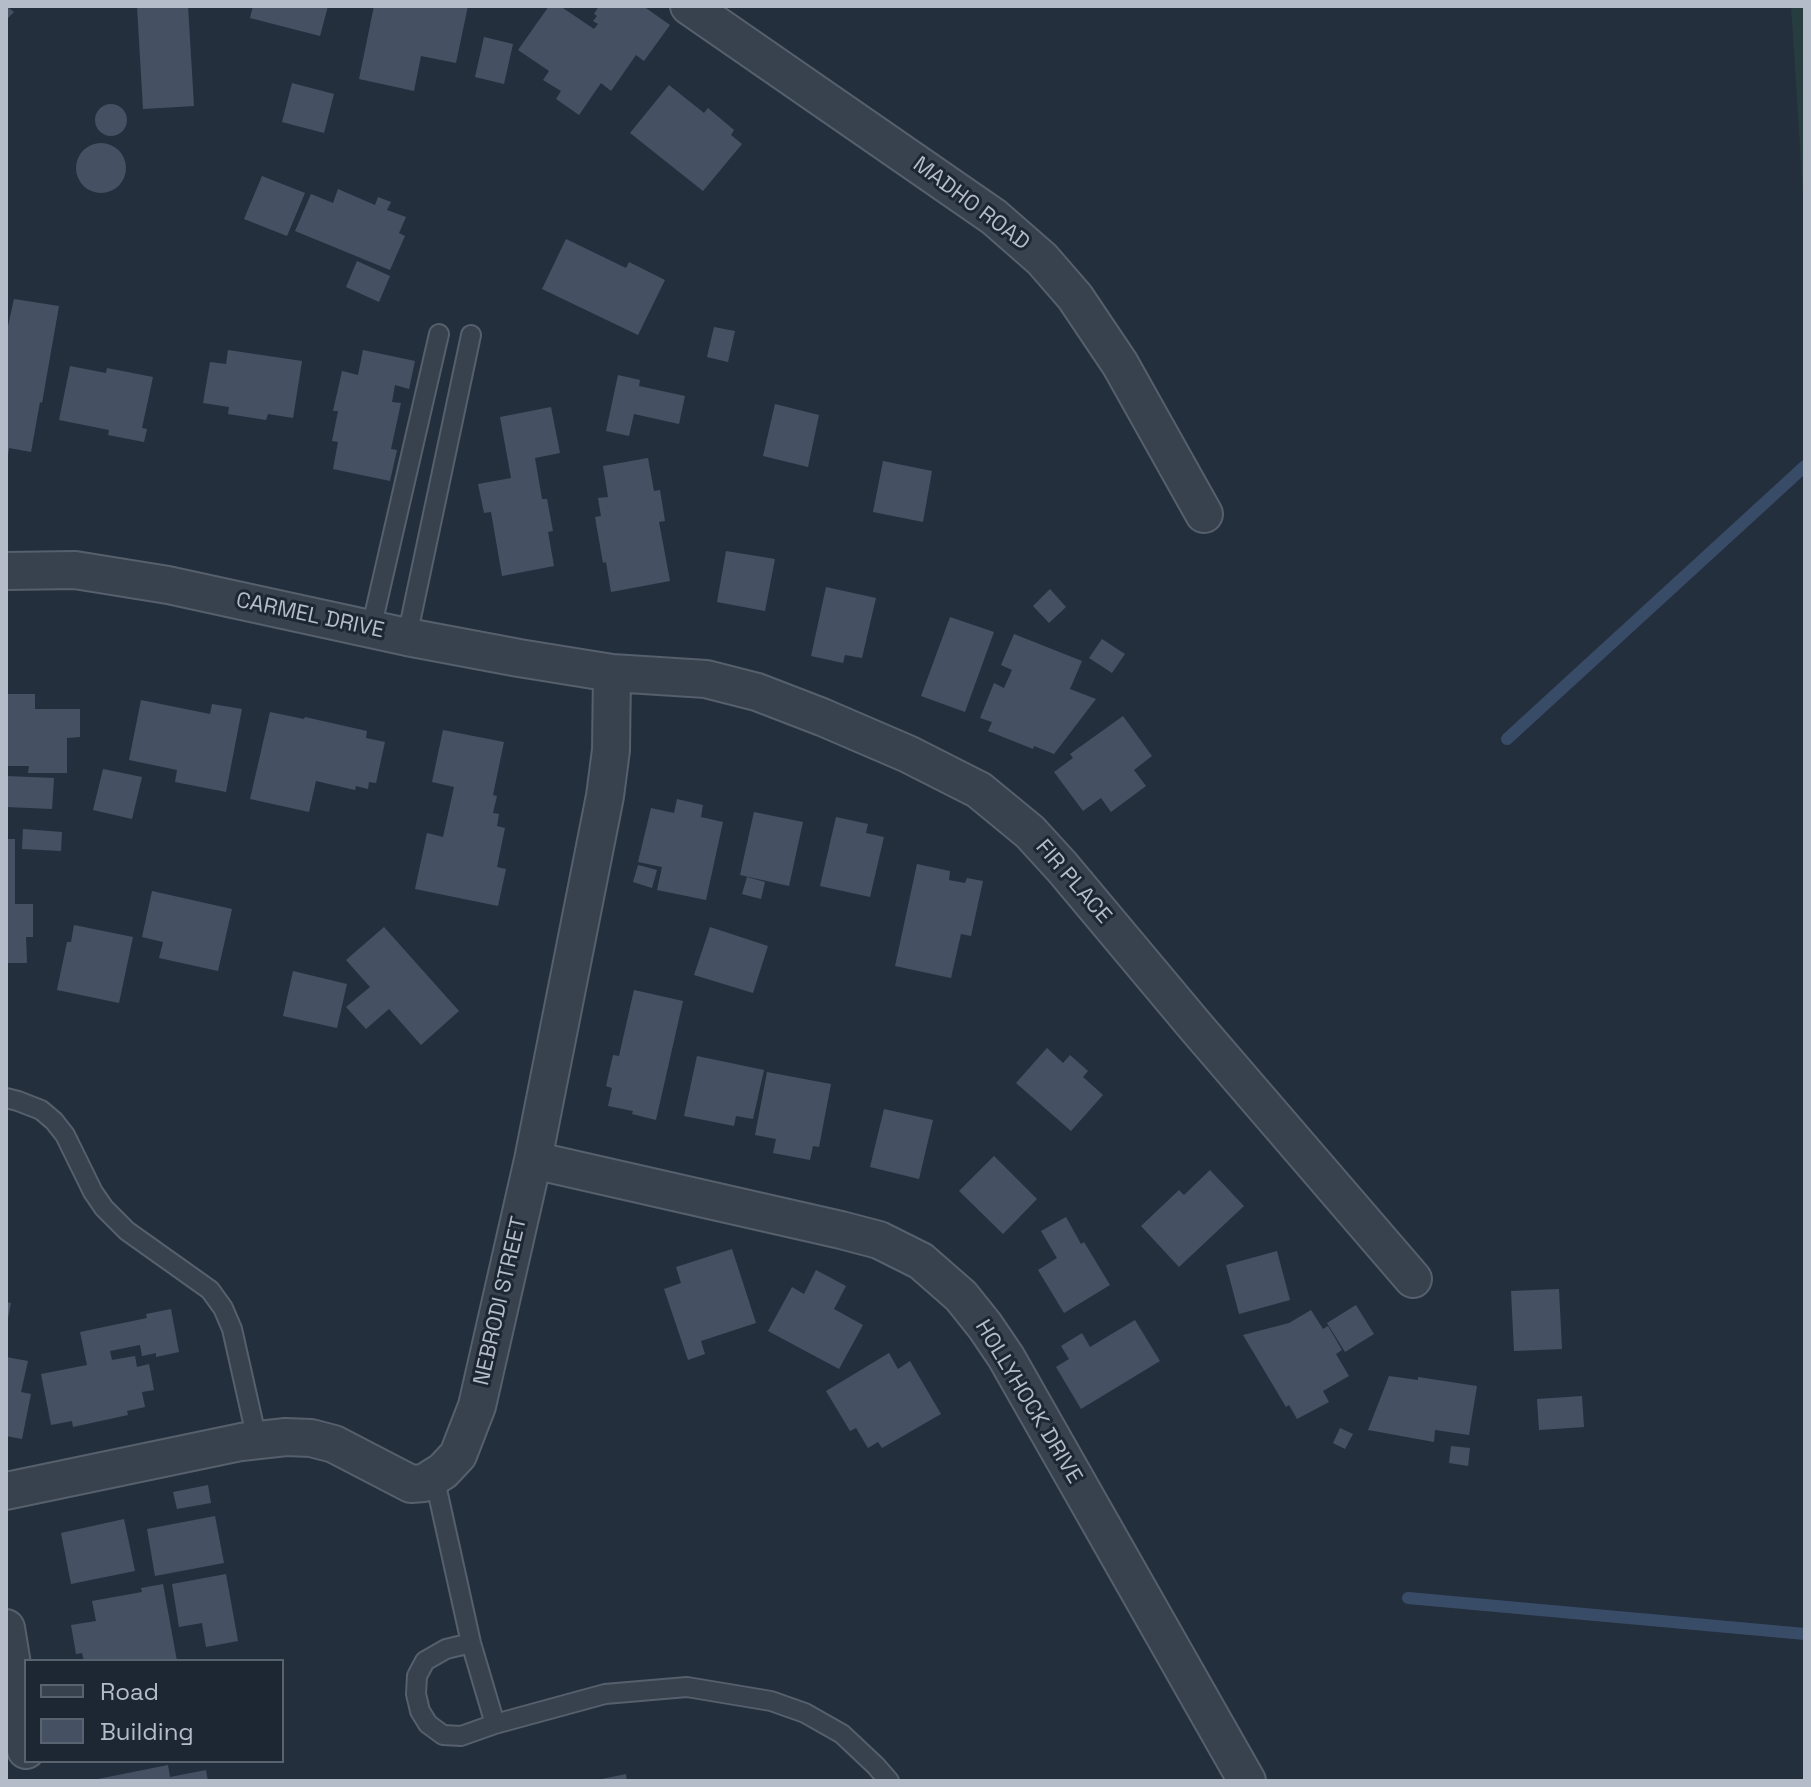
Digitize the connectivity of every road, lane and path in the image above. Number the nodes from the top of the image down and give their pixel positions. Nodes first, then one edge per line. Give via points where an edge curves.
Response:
1 (689, 6) edge
2 (439, 334) dead end
3 (471, 335) dead end
4 (1204, 514) dead end
5 (6, 571) edge
6 (371, 629) junction
7 (407, 637) junction
8 (612, 673) junction
9 (6, 1098) edge
10 (533, 1160) junction
11 (1413, 1279) dead end
12 (257, 1440) junction
13 (434, 1476) junction
14 (6, 1491) edge
15 (6, 1628) edge
16 (471, 1643) junction
17 (495, 1724) junction
18 (24, 1738) edge
19 (889, 1781) edge
20 (1247, 1781) edge

1 - 4 street, MADHO ROAD via 994,217 1042,259 1120,364
2 - 6 lane
3 - 7 lane
5 - 6 street, CARMEL DRIVE via 75,570
6 - 7 street, CARMEL DRIVE
7 - 8 street, CARMEL DRIVE
8 - 10 street, NEBRODI STREET via 605,796
8 - 11 street, FIR PLACE via 706,679 757,692 908,754 979,790 1062,867
9 - 12 lane via 41,1110 54,1121 104,1208 127,1231 210,1290 232,1329
10 - 13 street, NEBRODI STREET via 477,1406 458,1455
10 - 20 street, HOLLYHOCK DRIVE via 841,1230 879,1240 921,1261 961,1296 1006,1357
12 - 13 street via 311,1438 334,1444 411,1484
12 - 14 street
13 - 16 lane
15 - 18 street
16 - 17 lane
16 - 17 lane via 425,1661 417,1676 420,1711 443,1735 461,1736
17 - 19 lane via 605,1694 687,1687 771,1701 805,1713 842,1734

